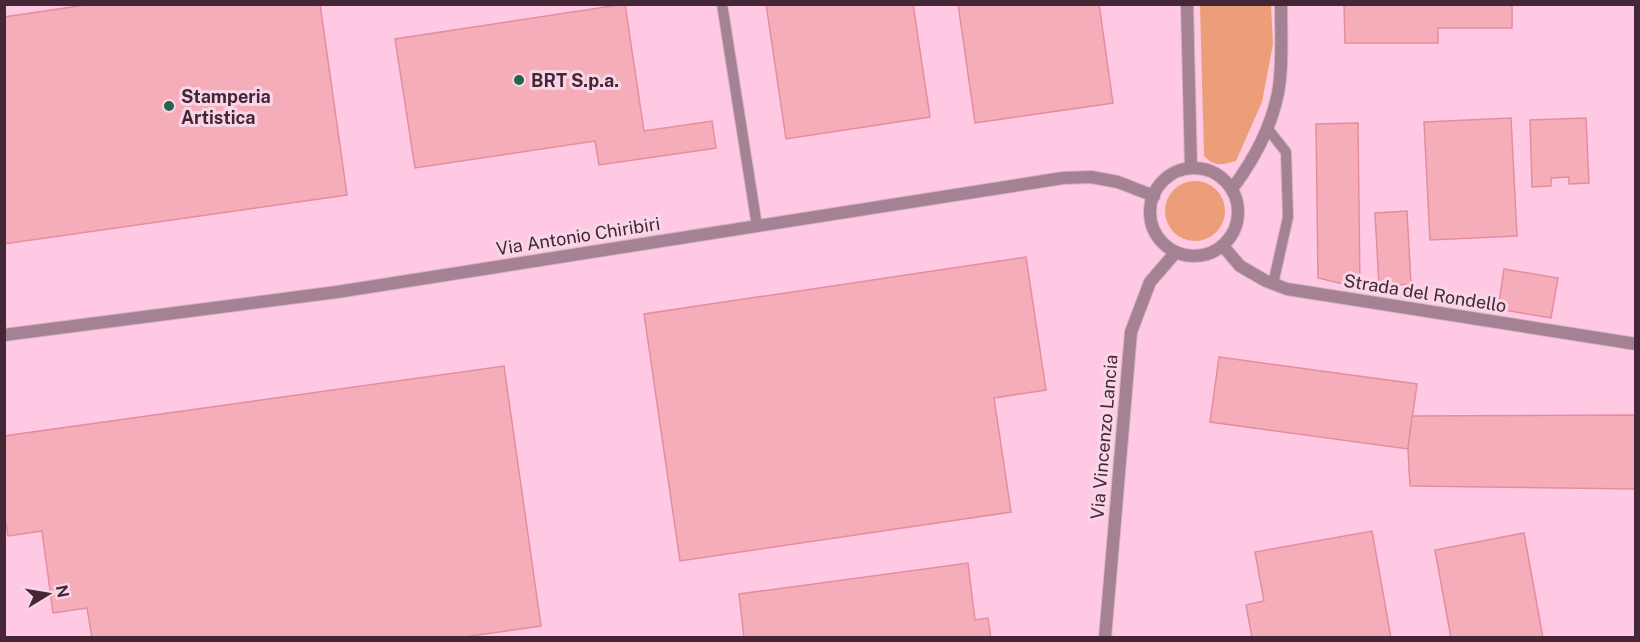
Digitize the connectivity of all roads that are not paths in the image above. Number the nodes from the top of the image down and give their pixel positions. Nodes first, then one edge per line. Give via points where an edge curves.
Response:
1 (722, 4) edge
2 (1187, 4) edge
3 (1281, 4) edge
4 (1268, 128) junction
5 (1191, 168) junction
6 (1232, 189) junction
7 (1154, 196) junction
8 (757, 226) junction
9 (1223, 246) junction
10 (1176, 252) junction
11 (1273, 284) junction
12 (4, 335) edge
13 (1635, 344) edge
14 (1105, 638) edge

1 - 8 lane
2 - 5 street
3 - 4 street via 1278,92
4 - 6 street
4 - 11 lane via 1286,153 1288,206
5 - 6 street via 1214,173
5 - 7 street via 1169,176
6 - 9 street via 1238,213 1231,236
7 - 8 street, Via Antonio Chiribiri via 1118,182 1091,177 1063,178
7 - 10 street via 1151,222 1165,245
8 - 12 street, Via Antonio Chiribiri via 336,292
9 - 10 street via 1200,256
9 - 11 street, Strada del Rondello via 1240,266
10 - 14 street, Via Vincenzo Lancia via 1150,282 1131,332
11 - 13 street, Strada del Rondello

